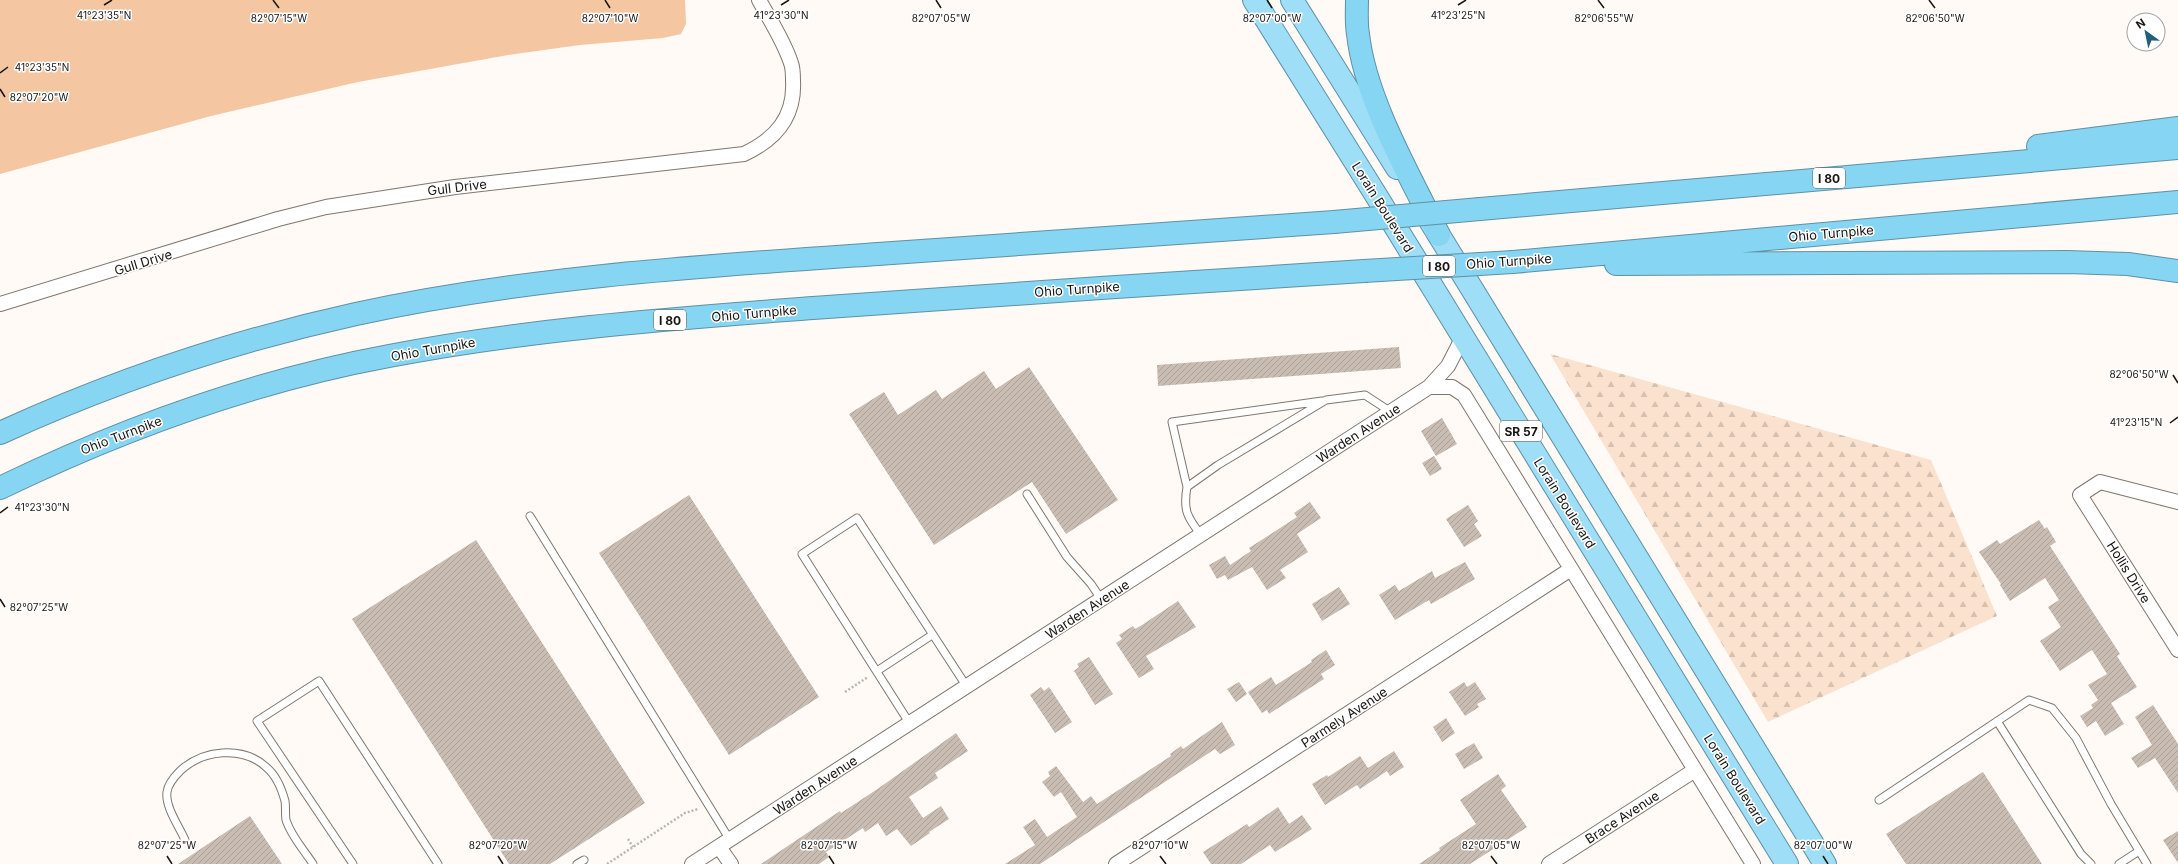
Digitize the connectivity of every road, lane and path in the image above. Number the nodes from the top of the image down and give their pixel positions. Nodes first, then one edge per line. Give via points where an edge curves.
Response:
1 (759, 0) edge
2 (1254, 0) edge
3 (1292, 0) edge
4 (1357, 0) edge
5 (2178, 128) edge
6 (2178, 148) edge
7 (1812, 179) junction
8 (2178, 202) edge
9 (1439, 234) junction
10 (1513, 262) junction
11 (2178, 271) edge
12 (0, 304) edge
13 (1463, 337) junction
14 (1429, 387) junction
15 (1326, 400) junction
16 (1391, 412) junction
17 (0, 433) edge
18 (1188, 487) junction
19 (0, 488) edge
20 (1027, 494) dead end
21 (2178, 502) edge
22 (530, 516) dead end
23 (1201, 535) junction
24 (1572, 569) junction
25 (1101, 599) junction
26 (932, 635) junction
27 (2178, 650) edge
28 (877, 671) junction
29 (869, 677) dead end
30 (967, 687) junction
31 (845, 692) dead end
32 (1997, 721) junction
33 (910, 724) junction
34 (1695, 770) junction
35 (1879, 800) dead end
36 (697, 810) dead end
37 (628, 839) dead end
38 (185, 840) dead end
39 (725, 843) junction
40 (633, 847) junction
41 (2139, 851) junction
42 (584, 860) dead end
43 (313, 864) edge
44 (353, 864) edge
45 (438, 864) edge
46 (577, 864) edge
47 (607, 864) edge
48 (692, 864) edge
49 (731, 864) edge
50 (1116, 864) edge
51 (1549, 864) edge
52 (1753, 864) edge
53 (1787, 864) edge
54 (1825, 864) edge
55 (2091, 864) edge
56 (2119, 864) edge
57 (2147, 864) edge

1 - 12 street, Gull Drive via 792,64 792,104 772,137 758,148 744,154 433,189 326,207 278,219
2 - 13 highway, Lorain Boulevard / SR 57
3 - 9 highway, SR 57
4 - 9 highway via 1358,34 1374,98 1392,141
5 - 7 highway via 1980,153
6 - 7 highway, I 80
7 - 17 highway, I 80, bridge via 1334,222 813,258 612,276 466,294 351,315 194,358 110,387
8 - 10 highway, Ohio Turnpike / I 80
9 - 54 highway, SR 57
10 - 11 highway via 1662,266 2067,262 2128,264
10 - 19 highway, Ohio Turnpike / I 80, bridge via 940,298 664,320 468,342 311,373 225,397 64,457
13 - 14 street, Warden Avenue via 1448,366
13 - 53 highway, Lorain Boulevard / SR 57
14 - 16 street, Warden Avenue
14 - 24 street via 1452,386 1464,395
15 - 16 lane via 1365,395
15 - 18 lane via 1218,465
15 - 18 lane via 1172,422
16 - 23 street, Warden Avenue
18 - 23 lane via 1184,505 1190,520
20 - 25 lane via 1067,557
21 - 27 street, Hollis Drive via 2100,482 2080,494
22 - 39 lane
23 - 25 street, Warden Avenue
24 - 34 street
24 - 50 street, Parmely Avenue
25 - 30 street, Warden Avenue
26 - 28 lane
26 - 28 lane via 857,518 820,542 802,554
26 - 30 lane
28 - 33 lane
29 - 31 path
30 - 33 street, Warden Avenue
32 - 35 lane
32 - 41 lane via 2028,700 2052,708 2076,738
32 - 55 lane via 2081,854
33 - 39 street, Warden Avenue
34 - 51 street, Brace Avenue
34 - 52 street
36 - 40 path via 684,813
37 - 40 path
38 - 43 lane via 169,806 167,791 174,777 186,765 207,754 232,753 253,758 267,767 280,785 286,819 291,830
39 - 48 street, Warden Avenue
39 - 49 street
40 - 47 path
41 - 56 lane
41 - 57 lane
42 - 46 lane
44 - 45 lane via 258,721 318,681

